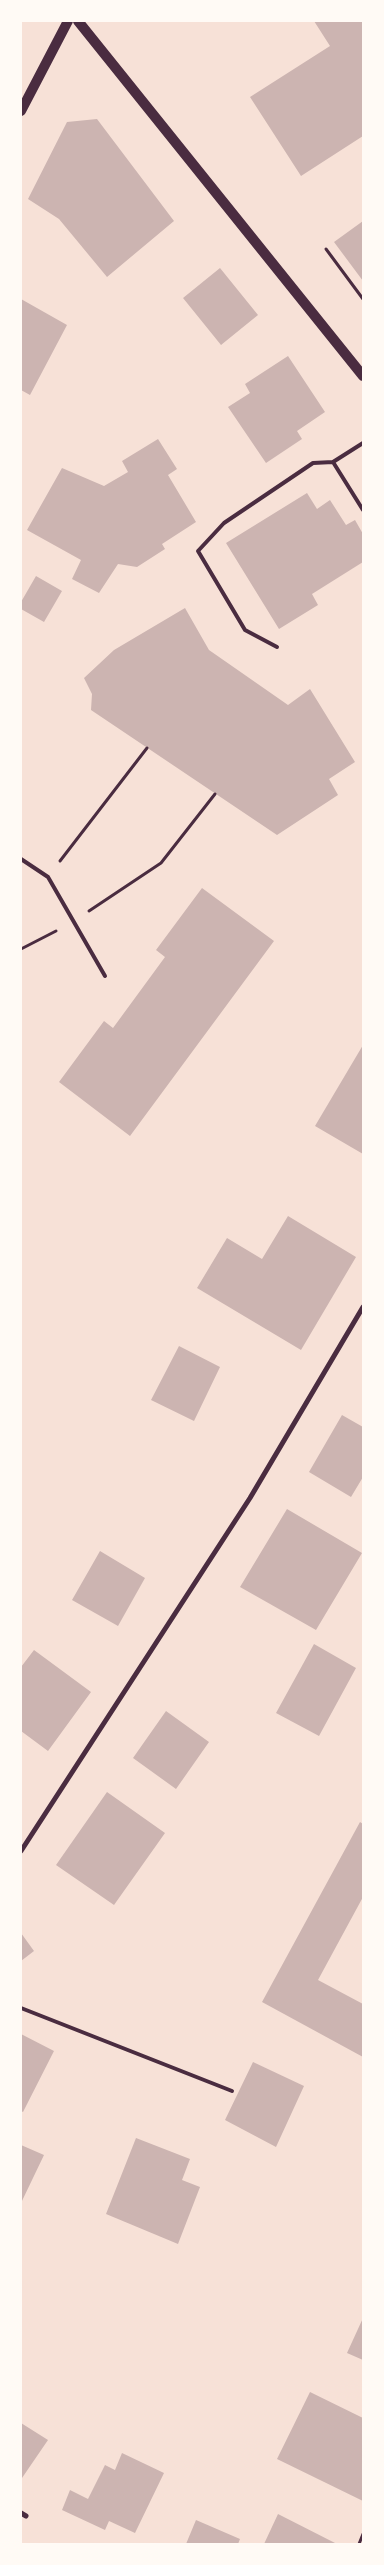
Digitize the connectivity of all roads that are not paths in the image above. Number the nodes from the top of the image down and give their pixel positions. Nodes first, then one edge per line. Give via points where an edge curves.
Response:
1 (68, 21) edge
2 (78, 21) edge
3 (21, 111) edge
4 (362, 373) edge
5 (363, 444) edge
6 (333, 462) junction
7 (363, 510) edge
8 (276, 647) dead end
9 (21, 859) edge
10 (105, 976) dead end
11 (363, 1307) edge
12 (21, 1851) edge
13 (21, 2008) edge
14 (232, 2091) dead end

1 - 3 main road
2 - 4 main road
5 - 6 lane
6 - 7 lane
6 - 8 lane via 313,463 224,523 198,551 245,630
9 - 10 lane via 48,877
11 - 12 street via 250,1498
13 - 14 lane

